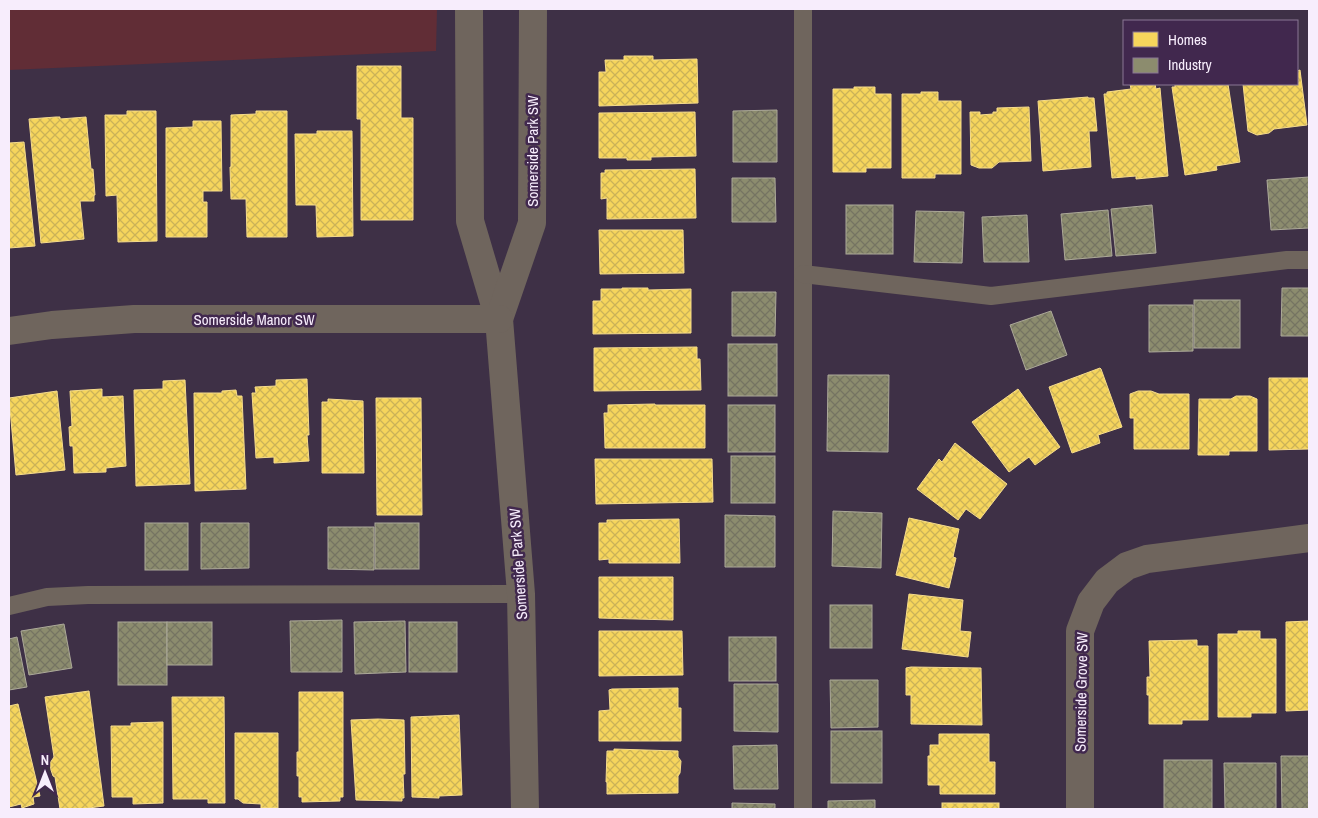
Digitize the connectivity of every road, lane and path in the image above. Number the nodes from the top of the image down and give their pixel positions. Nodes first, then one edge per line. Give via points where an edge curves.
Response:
1 (469, 9) edge
2 (533, 9) edge
3 (803, 9) edge
4 (1309, 260) edge
5 (804, 274) junction
6 (499, 318) junction
7 (9, 331) edge
8 (1309, 538) edge
9 (521, 594) junction
10 (9, 606) edge
11 (525, 809) edge
12 (804, 809) edge
13 (1080, 809) edge

1 - 6 street, Somerside Park SW via 470,221
2 - 6 street, Somerside Park SW via 532,224
3 - 5 lane
4 - 5 lane via 991,296
5 - 12 lane
6 - 7 street, Somerside Manor SW via 134,318
6 - 9 street, Somerside Park SW
8 - 13 street, Somerside Grove SW via 1146,559 1127,566 1107,581 1091,602 1080,631
9 - 10 lane via 88,595 47,597
9 - 11 street, Somerside Park SW

